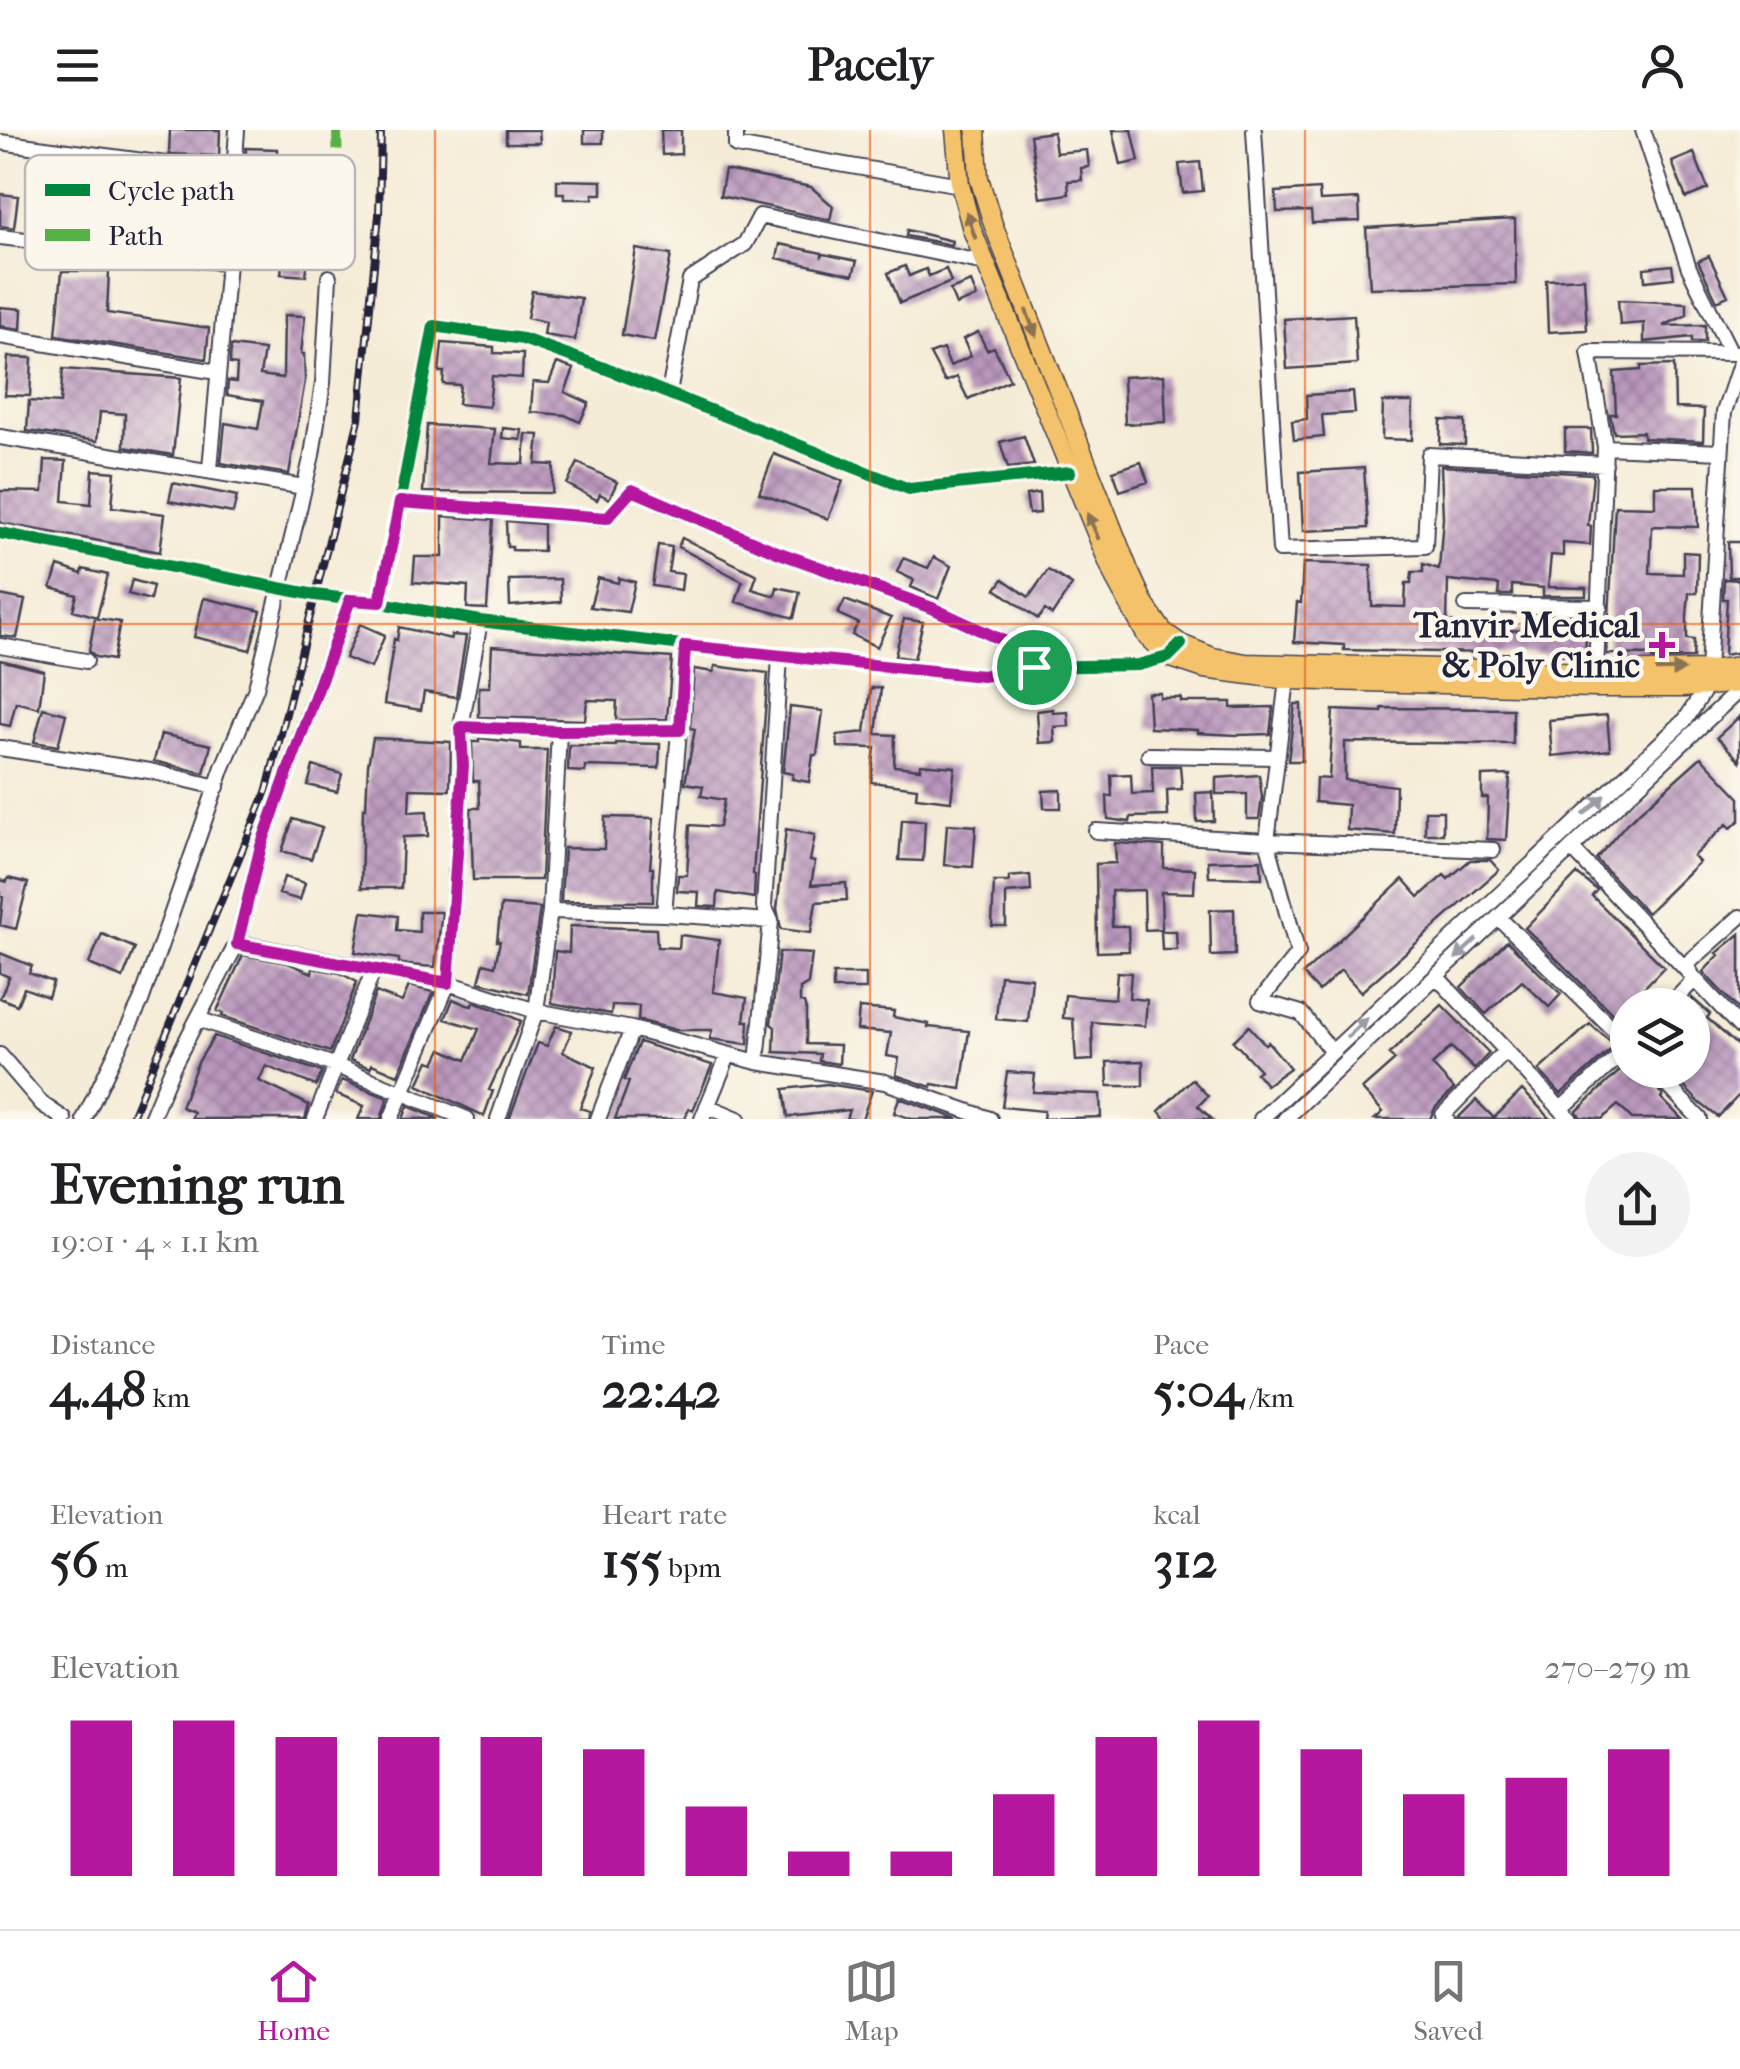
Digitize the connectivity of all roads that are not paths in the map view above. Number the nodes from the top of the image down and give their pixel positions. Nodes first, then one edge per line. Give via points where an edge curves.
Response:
1 (236, 130) edge
2 (736, 130) edge
3 (956, 130) edge
4 (976, 130) edge
5 (1254, 130) edge
6 (1643, 130) edge
7 (0, 142) edge
8 (98, 155) edge
9 (235, 155) edge
10 (960, 186) junction
11 (0, 238) edge
12 (25, 241) edge
13 (985, 262) junction
14 (227, 270) edge
15 (329, 277) dead end
16 (0, 336) edge
17 (1737, 357) edge
18 (217, 372) junction
19 (669, 393) junction
20 (0, 438) edge
21 (1605, 447) junction
22 (1721, 452) junction
23 (1605, 464) junction
24 (210, 469) junction
25 (1070, 472) junction
26 (304, 487) junction
27 (400, 502) junction
28 (0, 533) edge
29 (280, 587) junction
30 (350, 600) junction
31 (380, 602) junction
32 (1466, 606) dead end
33 (1600, 607) junction
34 (480, 621) junction
35 (0, 646) edge
36 (685, 646) junction
37 (1175, 650) junction
38 (780, 657) junction
39 (86, 662) dead end
40 (1740, 666) edge
41 (1034, 667) junction
42 (1596, 672) junction
43 (1709, 678) junction
44 (1287, 680) junction
45 (1740, 686) edge
46 (461, 727) junction
47 (680, 730) junction
48 (559, 731) junction
49 (0, 748) edge
50 (1149, 755) dead end
51 (1276, 756) junction
52 (217, 787) junction
53 (1096, 831) dead end
54 (1267, 841) junction
55 (1492, 850) dead end
56 (1573, 850) junction
57 (550, 911) junction
58 (664, 914) junction
59 (1740, 917) edge
60 (1500, 918) junction
61 (771, 921) junction
62 (237, 944) junction
63 (374, 968) junction
64 (1436, 977) junction
65 (1695, 980) junction
66 (448, 983) junction
67 (1687, 988) edge
68 (536, 1011) junction
69 (198, 1019) junction
70 (1740, 1027) edge
71 (1610, 1028) edge
72 (632, 1029) junction
73 (1506, 1051) junction
74 (1332, 1052) junction
75 (0, 1055) edge
76 (728, 1056) junction
77 (757, 1062) junction
78 (334, 1065) junction
79 (1610, 1066) edge
80 (1670, 1088) edge
81 (401, 1093) junction
82 (704, 1113) edge
83 (1566, 1114) edge
84 (980, 1118) edge
85 (1443, 1118) edge
86 (64, 1119) edge
87 (84, 1119) edge
88 (150, 1119) edge
89 (315, 1119) edge
90 (391, 1119) edge
91 (468, 1119) edge
92 (498, 1119) edge
93 (598, 1119) edge
94 (738, 1119) edge
95 (1261, 1119) edge
96 (1285, 1119) edge
97 (1700, 1119) edge

1 - 9 street
2 - 10 street via 736,146
3 - 10 main road
4 -> 37 main road via 993,224 1130,573
5 - 23 street via 1280,550 1425,546 1429,455
6 - 17 street via 1689,268
7 - 8 street
13 -> 10 main road
11 - 12 street
13 - 19 street via 760,216 746,244 690,280
13 - 25 main road
14 - 18 street
15 - 26 street via 323,383
16 - 18 street
17 - 21 street via 1590,352
17 - 22 street
18 - 24 street
19 - 25 street via 909,489
19 - 27 street via 522,340 434,326
20 - 24 street
21 - 22 street
21 - 23 street
22 - 43 street
23 - 33 street
24 - 26 street
37 -> 25 main road via 1147,637 1130,611
26 - 29 street
27 - 31 street
27 - 41 street via 607,518 632,490 932,608 1032,654
28 - 29 street
29 - 30 street
29 - 52 street via 256,688
30 - 31 street
30 - 62 street via 261,846
31 - 34 street
32 - 33 street
33 - 42 street
34 - 36 street
34 - 46 street
35 - 39 street
36 - 38 street
36 - 47 street
37 - 41 street via 1138,665
37 - 42 main road via 1246,663
37 - 44 main road via 1204,670
38 - 41 street via 982,676
38 - 61 street via 764,906
40 - 43 main road
42 -> 43 main road
43 - 44 main road via 1595,688
43 - 45 main road
74 -> 43 street via 1686,719
44 - 51 street
45 - 56 street
46 - 48 street
46 - 66 street
47 - 48 street
47 - 58 street
48 - 57 street
49 - 52 street
50 - 51 street
51 - 54 street
52 - 87 street via 141,1001
53 - 54 street
54 - 55 street
54 - 74 street via 1298,953 1260,1000 1301,1013
56 - 60 street
56 - 65 street
57 - 58 street
57 - 68 street
58 - 61 street
59 - 65 street via 1686,965
60 -> 64 street
60 - 71 street
61 - 77 street
62 - 63 street
62 - 69 street
63 - 66 street
63 - 78 street
64 - 73 street
64 - 96 street
65 - 67 street
65 - 70 street
66 - 68 street
66 - 81 street
68 - 72 street
68 - 92 street
69 - 78 street
69 - 88 street
72 - 76 street
72 - 93 street
73 - 83 street
73 - 85 street
74 - 95 street
75 - 86 street
76 - 77 street
76 - 82 street
77 - 84 street via 885,1082
78 - 81 street
78 - 89 street
79 - 83 street
80 - 97 street
81 - 90 street
81 - 91 street
82 - 94 street

